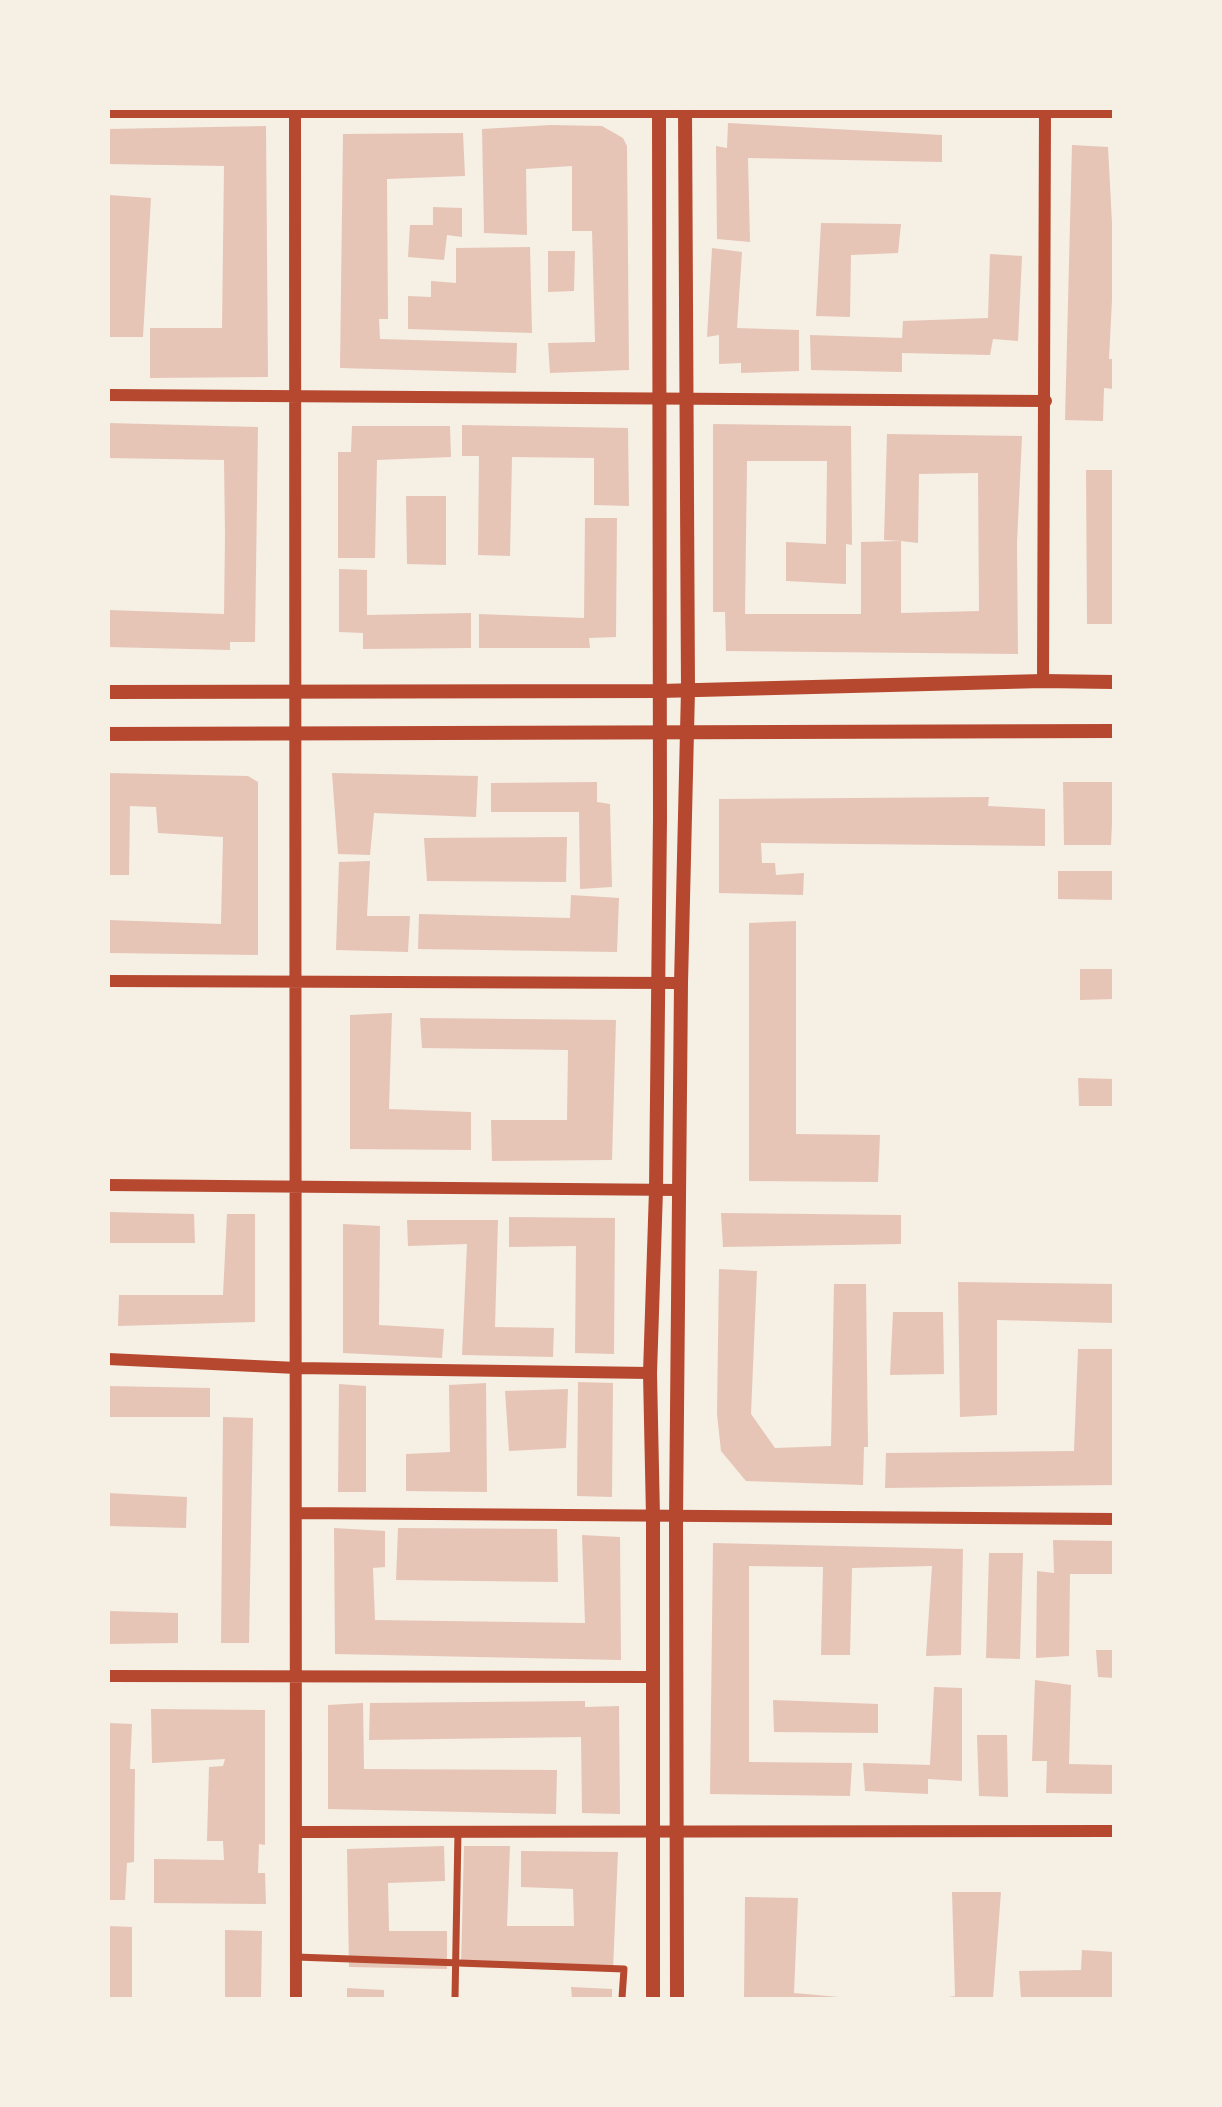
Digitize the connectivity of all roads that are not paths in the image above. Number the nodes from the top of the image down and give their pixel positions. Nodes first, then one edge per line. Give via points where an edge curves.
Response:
1 (295, 110) edge
2 (659, 110) edge
3 (685, 110) edge
4 (1045, 112) junction
5 (1114, 112) edge
6 (108, 113) edge
7 (108, 395) edge
8 (295, 396) junction
9 (659, 398) junction
10 (687, 399) junction
11 (1046, 401) junction
12 (1043, 681) junction
13 (1114, 682) edge
14 (688, 690) junction
15 (660, 691) junction
16 (108, 692) edge
17 (295, 693) junction
18 (1114, 731) edge
19 (295, 733) junction
20 (108, 734) edge
21 (659, 734) junction
22 (687, 735) junction
23 (108, 981) edge
24 (295, 981) junction
25 (658, 982) junction
26 (681, 983) junction
27 (108, 1185) edge
28 (296, 1185) junction
29 (656, 1190) junction
30 (680, 1190) junction
31 (108, 1359) edge
32 (296, 1368) junction
33 (650, 1373) junction
34 (296, 1513) junction
35 (653, 1517) junction
36 (676, 1518) junction
37 (1114, 1519) edge
38 (108, 1676) edge
39 (296, 1676) junction
40 (652, 1677) junction
41 (458, 1831) junction
42 (653, 1831) junction
43 (679, 1831) junction
44 (1114, 1831) edge
45 (296, 1832) junction
46 (296, 1957) junction
47 (456, 1963) junction
48 (296, 1998) edge
49 (455, 1998) edge
50 (622, 1998) edge
51 (653, 1998) edge
52 (677, 1998) edge

1 - 2 street
1 - 6 street
1 - 8 street
2 - 3 street
2 - 9 main road
3 - 4 street
3 - 10 main road
4 - 5 street
4 - 11 street
7 - 8 street
8 - 9 street
8 - 17 street
9 - 10 street
9 - 15 main road
10 - 11 street
10 - 14 main road
11 - 12 street
12 - 13 main road
12 - 14 main road
14 - 15 main road
14 - 22 main road
15 - 17 main road
15 - 21 main road
16 - 17 main road
17 - 19 street
18 - 22 main road
19 - 20 main road
19 - 21 main road
19 - 24 street
21 - 22 main road
21 - 25 main road
22 - 26 main road
23 - 24 street
24 - 25 street
24 - 28 street
25 - 26 street
25 - 29 main road
26 - 30 main road
27 - 28 street
28 - 29 street
28 - 32 street
29 - 30 street
29 - 33 main road
30 - 36 main road
31 - 32 street
32 - 33 street
32 - 34 street
33 - 35 main road
34 - 35 street
34 - 39 street
35 - 36 street
35 - 40 main road
36 - 37 street
36 - 43 main road
38 - 39 street
39 - 40 street
39 - 45 street
40 - 42 main road
41 - 42 street
41 - 45 street
41 - 47 street
42 - 43 street
42 - 51 main road
43 - 44 street
43 - 52 main road
45 - 46 street
46 - 47 street
46 - 48 street
47 - 49 street
47 - 50 street via 624,1969

